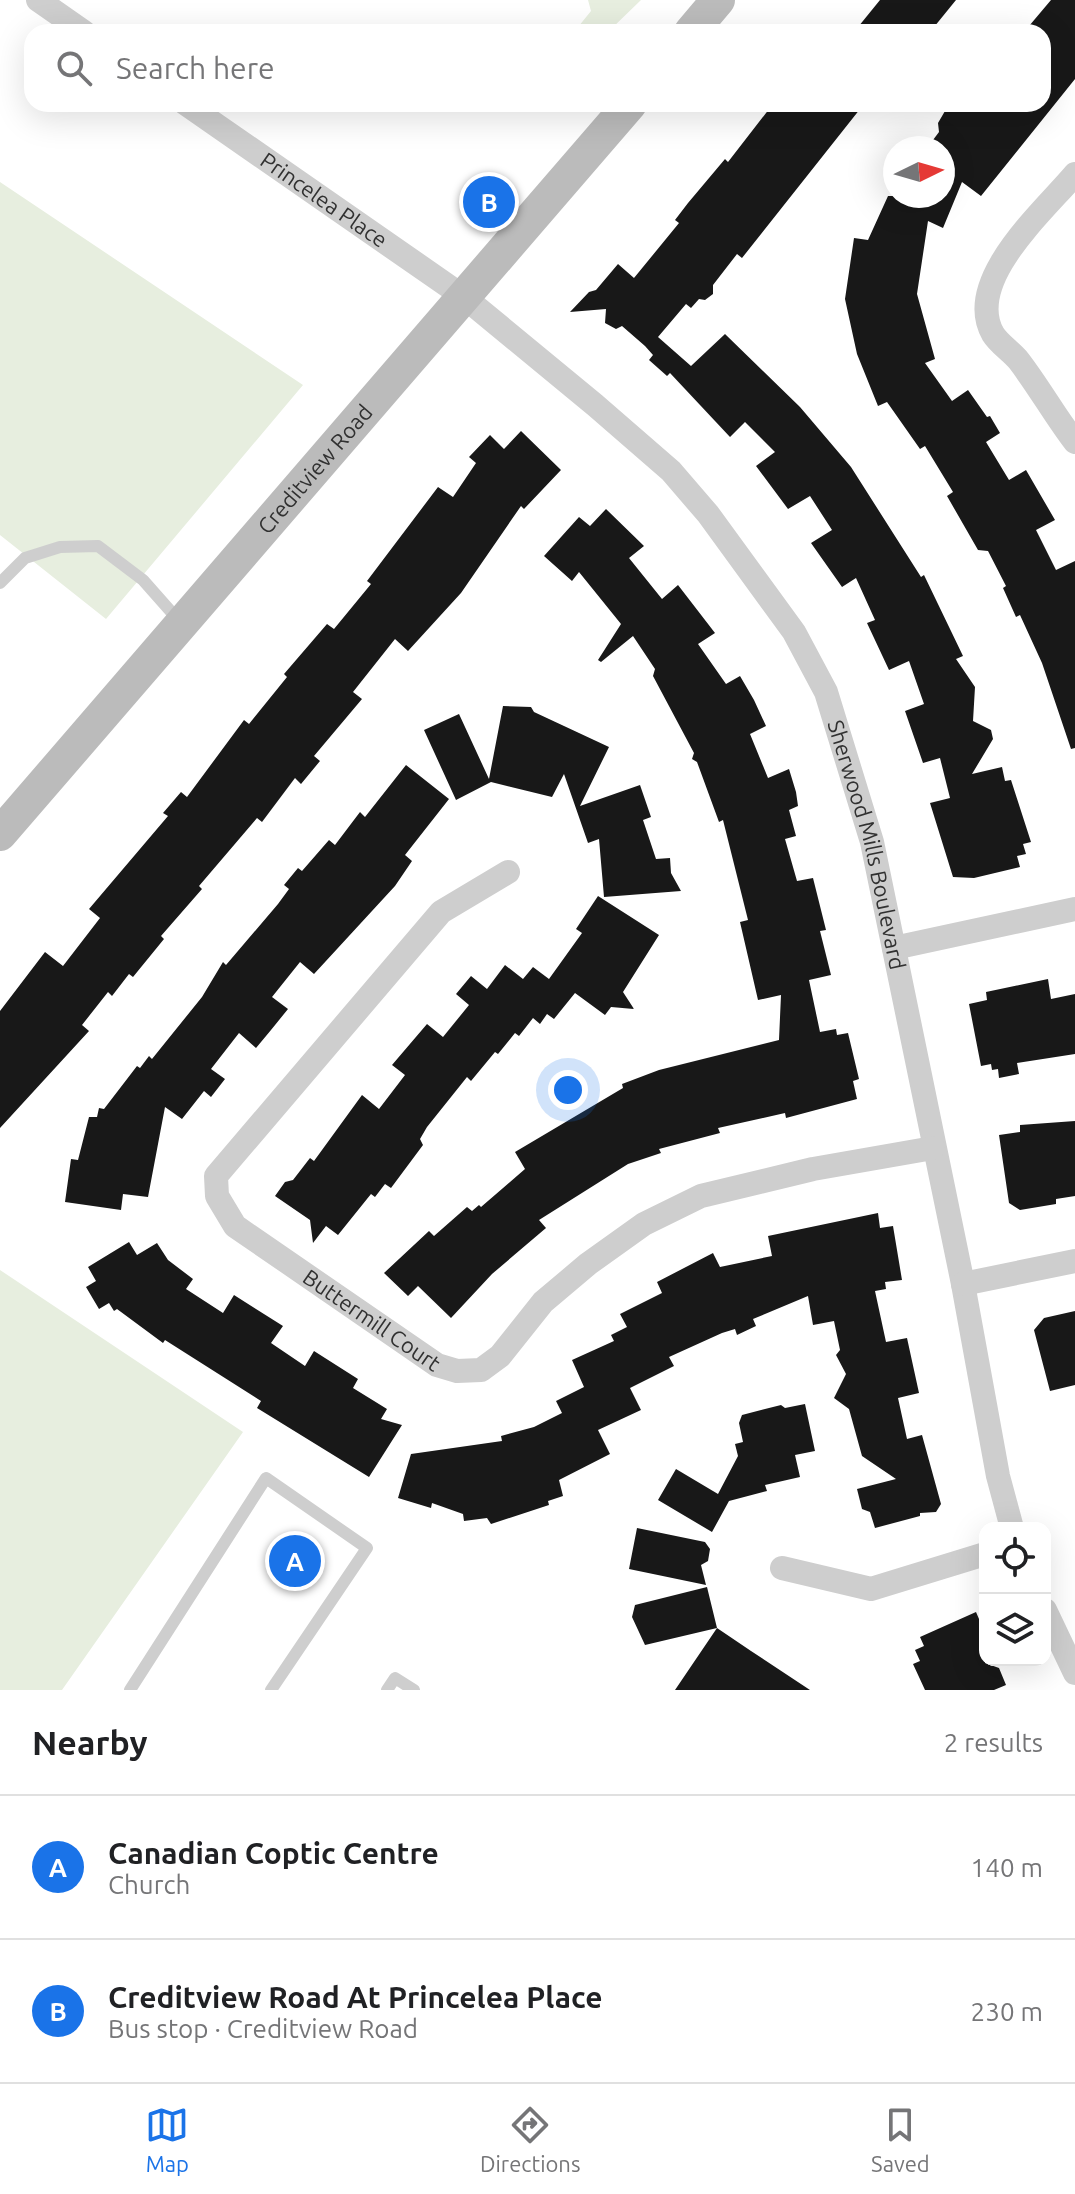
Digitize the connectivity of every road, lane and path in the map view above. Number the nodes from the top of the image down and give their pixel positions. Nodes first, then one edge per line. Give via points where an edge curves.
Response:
1 (38, 0) edge
2 (718, 0) edge
3 (72, 24) edge
4 (698, 24) edge
5 (198, 112) edge
6 (623, 112) edge
7 (1075, 174) edge
8 (464, 297) junction
9 (1075, 442) edge
10 (0, 583) edge
11 (183, 625) junction
12 (0, 834) edge
13 (508, 872) dead end
14 (1075, 909) edge
15 (894, 948) junction
16 (933, 1148) junction
17 (1075, 1261) edge
18 (963, 1284) junction
19 (1010, 1522) edge
20 (979, 1556) edge
21 (782, 1568) dead end
22 (1051, 1623) edge
23 (1075, 1673) edge
24 (130, 1690) edge
25 (271, 1690) edge
26 (387, 1690) edge
27 (414, 1690) edge

1 - 3 street
2 - 4 main road
5 - 8 street, Princelea Place
6 - 8 main road, Creditview Road
7 - 9 street via 999,263 987,307 993,334 1018,360
8 - 11 main road, Creditview Road
8 - 15 street, Sherwood Mills Boulevard via 671,471 794,632 826,692 851,765
10 - 11 lane via 25,558 60,547 98,546 143,580
11 - 12 main road, Creditview Road
13 - 16 street, Buttermill Court via 441,912 216,1176 217,1196 235,1226 437,1365 481,1370 500,1356 543,1302 588,1264 644,1224 701,1196
14 - 15 street
15 - 16 street, Sherwood Mills Boulevard
16 - 18 street, Sherwood Mills Boulevard
17 - 18 street
18 - 19 street, Sherwood Mills Boulevard
20 - 21 street via 871,1589
22 - 23 street
24 - 25 lane via 266,1478 367,1548
26 - 27 lane via 395,1678

